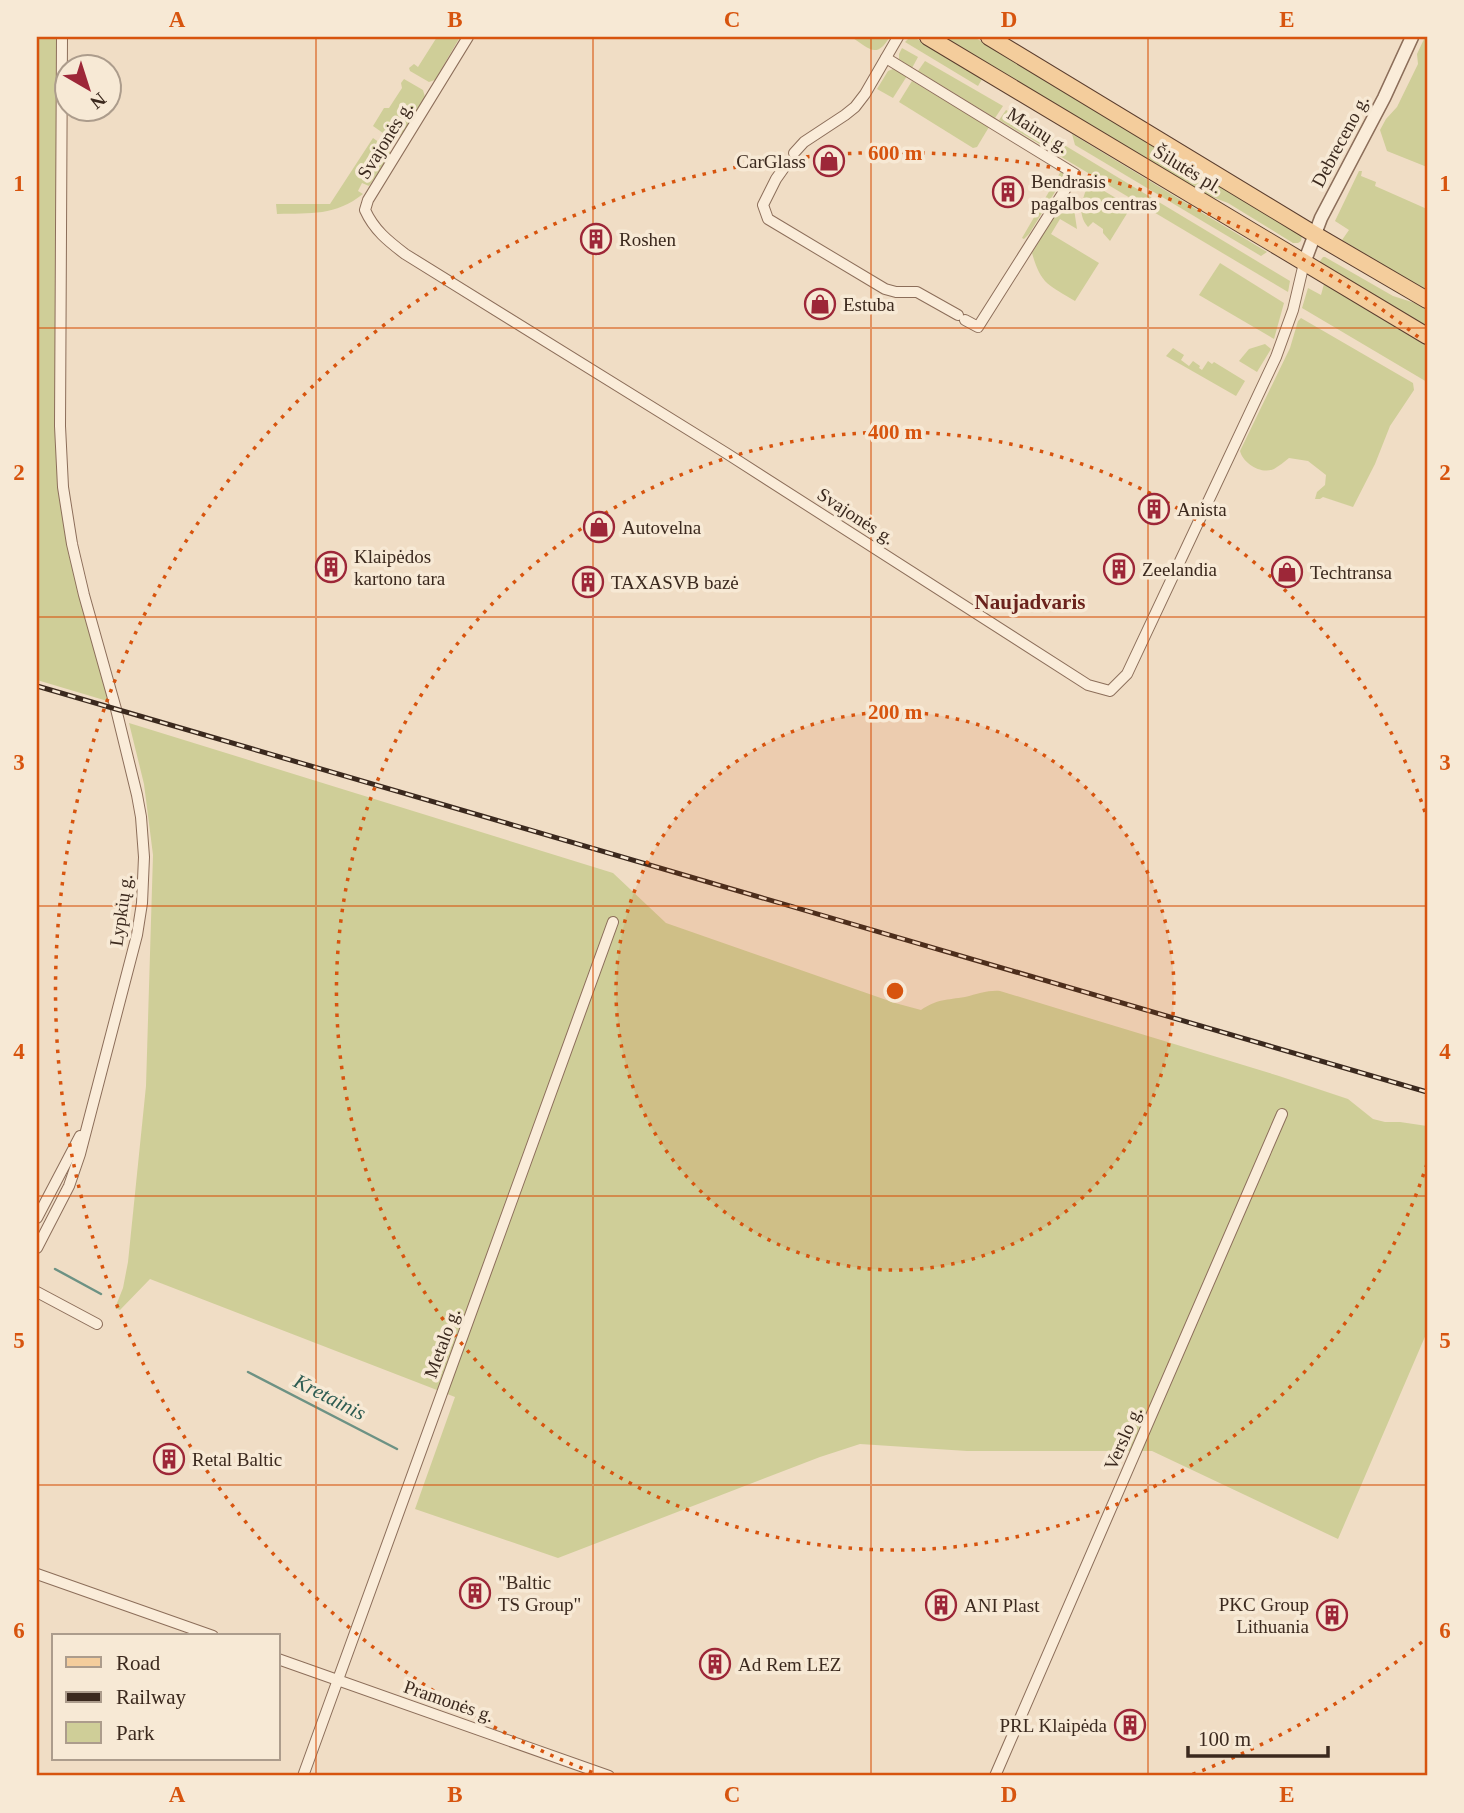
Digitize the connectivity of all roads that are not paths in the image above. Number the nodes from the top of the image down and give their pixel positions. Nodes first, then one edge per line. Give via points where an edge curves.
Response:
1 (62, 37) edge
2 (468, 37) edge
3 (898, 37) edge
4 (928, 37) edge
5 (989, 37) edge
6 (1412, 37) edge
7 (886, 58) junction
8 (1314, 234) junction
9 (1304, 263) junction
10 (1427, 300) edge
11 (1427, 336) edge
12 (613, 922) dead end
13 (90, 1113) junction
14 (1282, 1114) dead end
15 (37, 1218) edge
16 (37, 1248) edge
17 (37, 1292) edge
18 (97, 1324) dead end
19 (37, 1574) edge
20 (207, 1634) edge
21 (280, 1661) edge
22 (338, 1680) junction
23 (303, 1776) edge
24 (609, 1776) edge
25 (995, 1776) edge

1 - 13 street, Lypkių g. via 60,447 77,570 117,709 141,817 144,858 133,954
2 - 9 street, Svajonės g. via 369,200 366,210 381,235 1088,685 1110,691 1127,674 1276,357
3 - 7 street, Mainų g.
4 - 9 main road, Šilutės pl.
5 - 8 main road, Šilutės pl.
6 - 8 street, Debreceno g.
7 - 7 street, Mainų g. via 1075,174 978,327 917,292 885,289 768,219 763,205 804,142 855,107
8 - 9 street, Debreceno g.
8 - 10 main road, Šilutės pl.
9 - 11 main road, Šilutės pl.
12 - 22 street, Metalo g.
13 - 15 street, Lypkių g.
13 - 16 street, Lypkių g. via 75,1171
14 - 25 street, Verslo g.
17 - 18 street
19 - 20 street
21 - 22 street, Pramonės g.
22 - 23 street, Metalo g.
22 - 24 street, Pramonės g.

